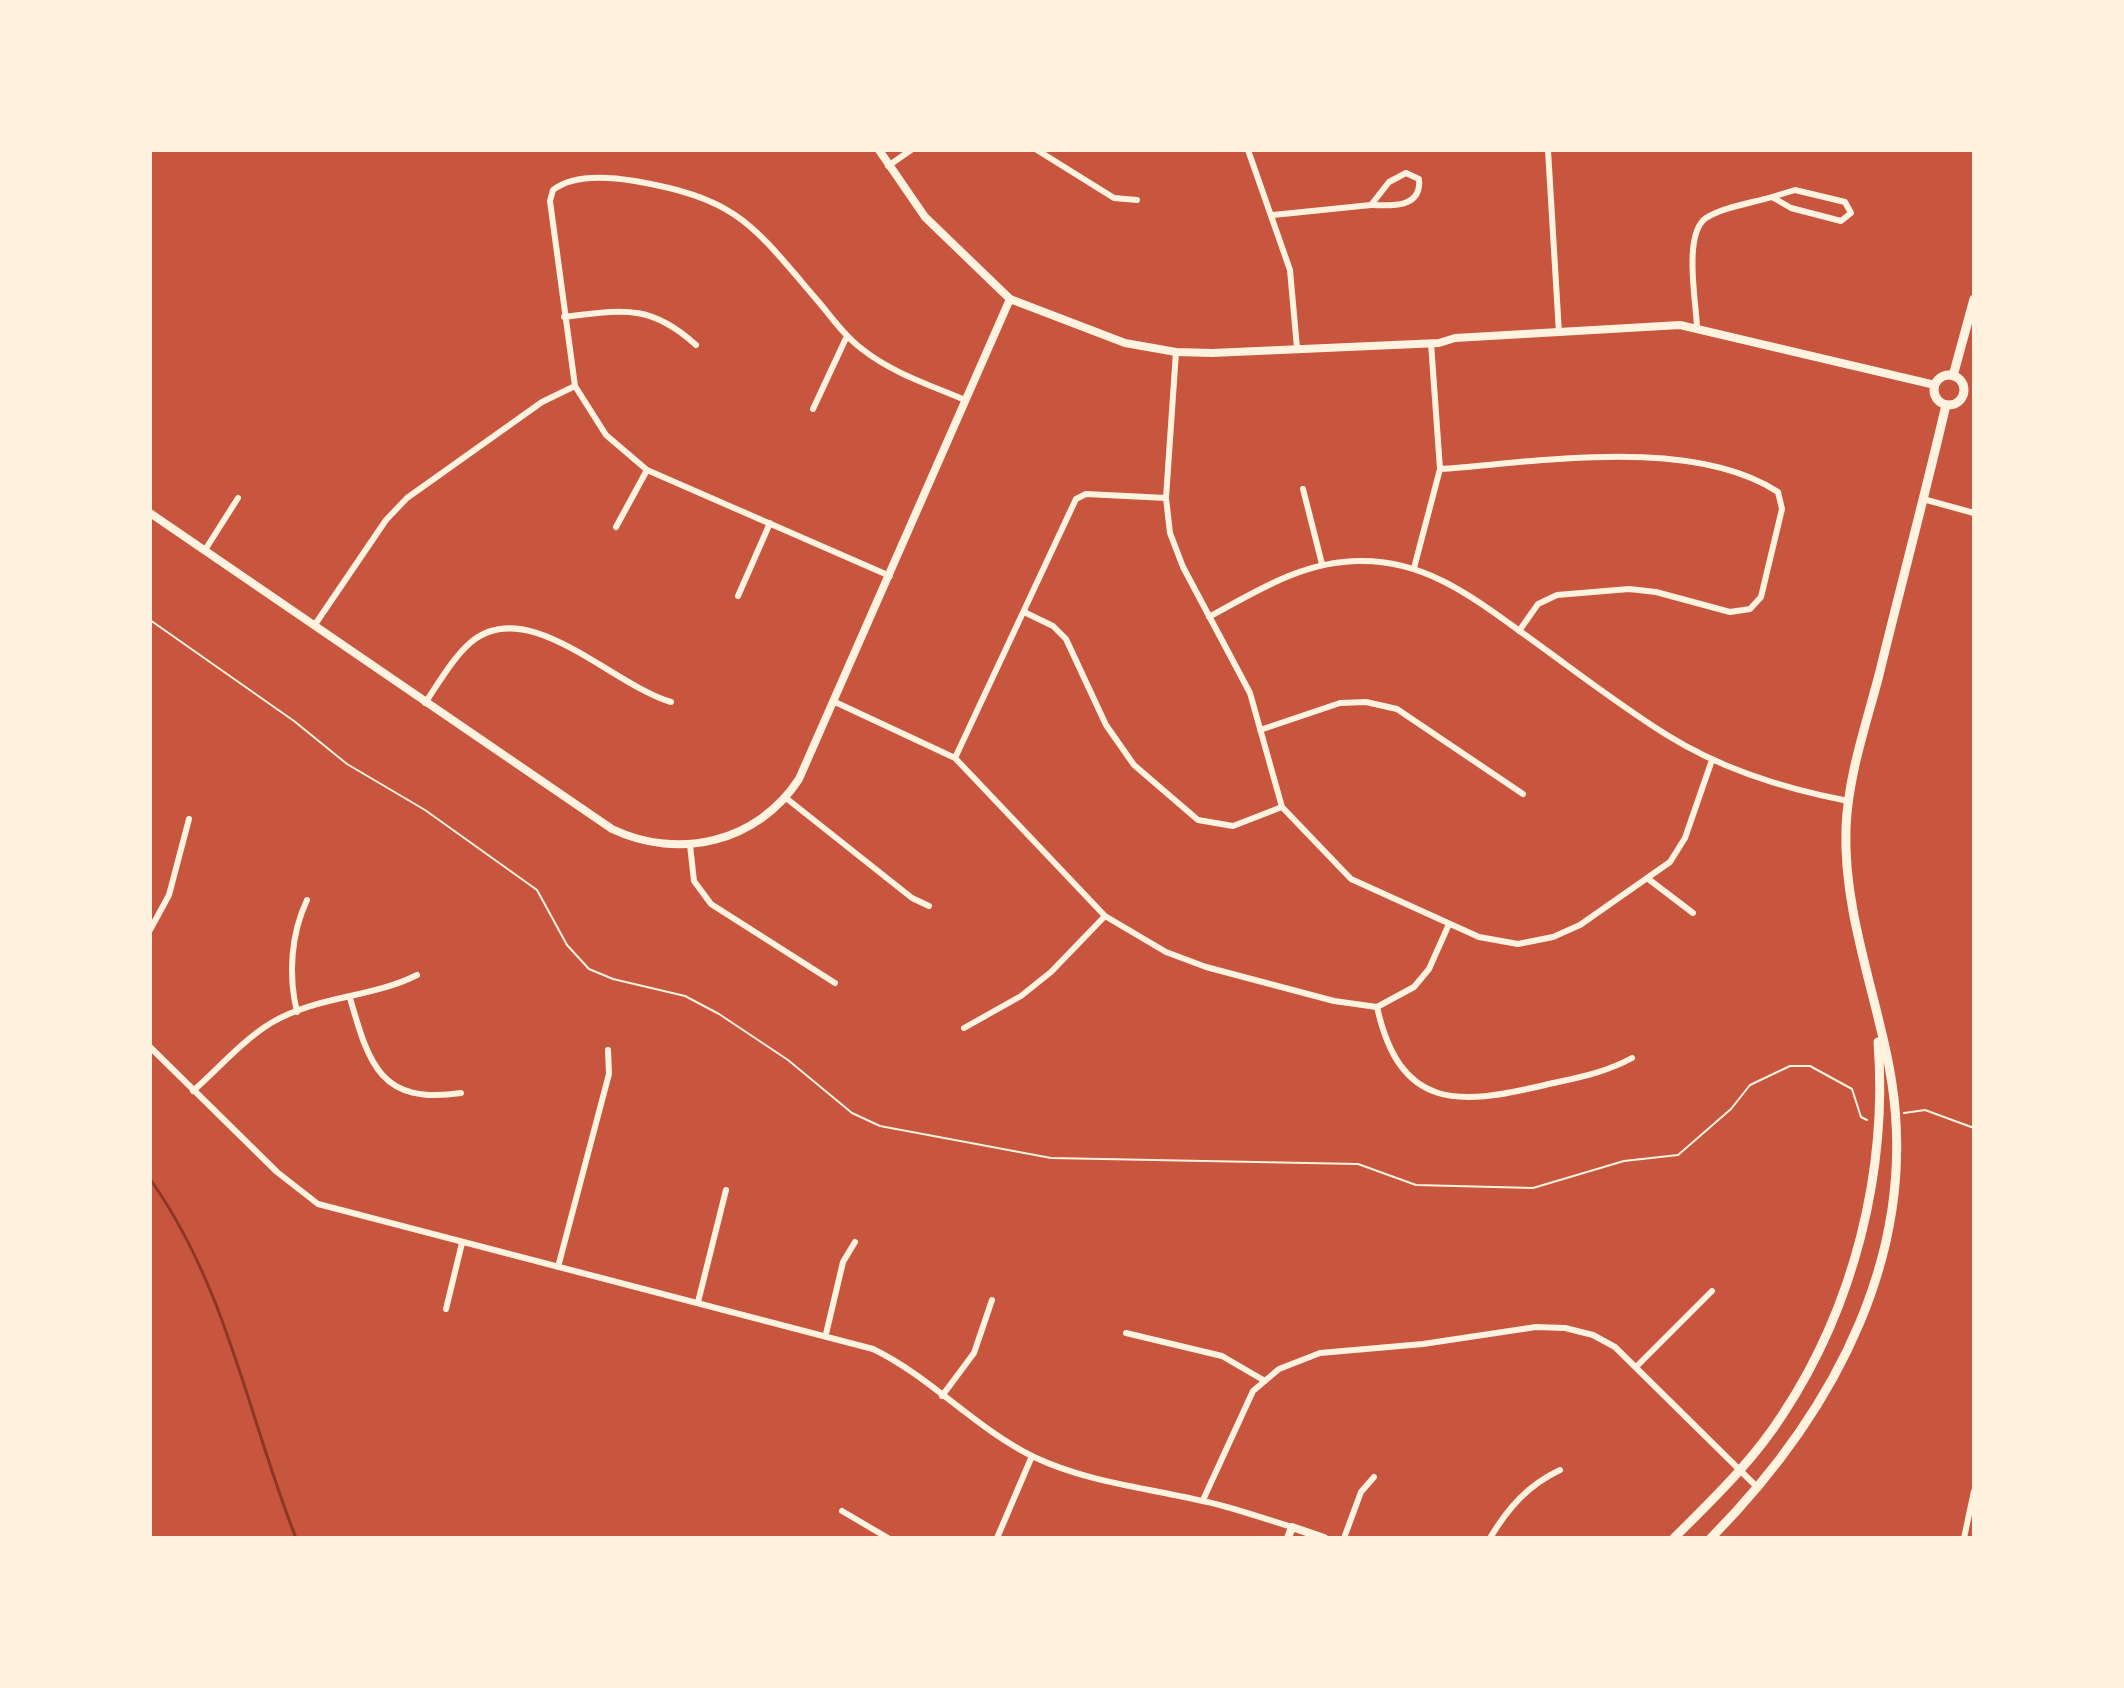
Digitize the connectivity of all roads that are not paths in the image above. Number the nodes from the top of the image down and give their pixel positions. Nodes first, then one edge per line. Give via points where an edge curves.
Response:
1 (879, 150) edge
2 (911, 150) edge
3 (1037, 150) edge
4 (1248, 150) edge
5 (1548, 150) edge
6 (888, 166) junction
7 (1772, 197) junction
8 (1137, 200) dead end
9 (1371, 205) junction
10 (1273, 215) junction
11 (1010, 299) junction
12 (1974, 299) edge
13 (564, 317) junction
14 (1697, 327) junction
15 (1559, 333) junction
16 (847, 336) junction
17 (1431, 343) junction
18 (696, 345) dead end
19 (1297, 348) junction
20 (1176, 352) junction
21 (1953, 376) junction
22 (1935, 385) junction
23 (575, 386) junction
24 (965, 400) junction
25 (1946, 405) junction
26 (813, 409) dead end
27 (1440, 469) junction
28 (647, 470) junction
29 (1303, 489) dead end
30 (238, 498) dead end
31 (1166, 498) junction
32 (1923, 499) junction
33 (150, 513) edge
34 (1974, 513) edge
35 (770, 523) junction
36 (616, 527) dead end
37 (205, 550) junction
38 (1322, 564) junction
39 (1414, 568) junction
40 (890, 576) junction
41 (738, 596) dead end
42 (1024, 612) junction
43 (1209, 617) junction
44 (314, 626) junction
45 (1519, 631) junction
46 (671, 702) dead end
47 (835, 702) junction
48 (425, 703) junction
49 (1260, 730) junction
50 (955, 758) junction
51 (1712, 760) junction
52 (1523, 794) dead end
53 (786, 798) junction
54 (1848, 801) junction
55 (1282, 807) junction
56 (189, 819) dead end
57 (690, 845) junction
58 (1647, 878) junction
59 (307, 900) dead end
60 (929, 906) dead end
61 (1693, 913) dead end
62 (1105, 916) junction
63 (1449, 924) junction
64 (150, 930) edge
65 (417, 975) dead end
66 (835, 983) dead end
67 (350, 998) junction
68 (1377, 1007) junction
69 (297, 1012) junction
70 (1877, 1023) junction
71 (964, 1028) dead end
72 (150, 1047) edge
73 (608, 1050) dead end
74 (1632, 1058) dead end
75 (193, 1091) junction
76 (461, 1093) dead end
77 (726, 1190) dead end
78 (855, 1242) dead end
79 (462, 1243) junction
80 (558, 1267) junction
81 (1712, 1291) dead end
82 (992, 1300) dead end
83 (698, 1302) junction
84 (446, 1309) dead end
85 (1126, 1333) dead end
86 (826, 1334) junction
87 (1637, 1366) junction
88 (1265, 1381) junction
89 (942, 1396) junction
90 (1032, 1456) junction
91 (1560, 1470) dead end
92 (1740, 1470) junction
93 (1374, 1477) dead end
94 (1758, 1488) junction
95 (1974, 1491) edge
96 (1203, 1500) junction
97 (842, 1511) dead end
98 (1292, 1527) junction
99 (888, 1538) edge
100 (997, 1538) edge
101 (1288, 1538) edge
102 (1324, 1538) edge
103 (1344, 1538) edge
104 (1490, 1538) edge
105 (1674, 1538) edge
106 (1711, 1538) edge
107 (1964, 1538) edge

1 - 6 street
2 - 6 street
3 - 8 street via 1114,198
4 - 10 street
5 - 15 street
6 - 11 street via 925,217
7 - 7 street via 1795,190 1845,202 1851,213 1841,221 1791,208
7 - 14 street via 1710,216 1697,226
9 - 9 street via 1397,176 1406,173 1419,179 1412,201
9 - 10 street
10 - 19 street via 1290,270
11 - 20 street via 1103,337
11 - 24 street
12 - 21 main road
13 - 16 street via 553,190 567,182 613,177 686,190 737,214
13 - 18 street via 622,310 650,315 673,324
13 - 23 street
14 - 15 street
14 - 22 street
15 - 17 street
16 - 24 street via 891,369
16 - 26 street
17 - 19 street
17 - 27 street
19 - 20 street
20 - 31 street
21 - 22 main road via 1944,376
21 - 25 main road via 1963,386 1962,396
22 - 25 main road via 1937,400
23 - 28 street via 606,435
23 - 44 street via 542,402 407,498 386,520
24 - 40 street
25 - 32 main road
27 - 39 street
27 - 45 street via 1637,455 1680,459 1762,482 1778,492 1782,509 1761,597 1750,609 1730,612 1629,589 1557,595 1538,604
28 - 35 street
28 - 36 street
29 - 38 street
30 - 37 street
31 - 42 street via 1086,494 1076,499
31 - 43 street via 1170,533
32 - 34 street
32 - 54 main road
33 - 37 street
35 - 40 street
35 - 41 street
37 - 44 street
38 - 39 street via 1361,561
38 - 43 street via 1284,577
39 - 45 street via 1460,589
40 - 47 street
42 - 50 street
42 - 55 street via 1066,639 1120,745 1144,776 1191,815 1217,826 1233,826
43 - 49 street via 1250,693
44 - 48 street
45 - 51 street via 1647,722
46 - 48 street via 636,689 536,630 514,626 488,631 469,644
47 - 50 street
47 - 53 street
48 - 57 street via 612,829 647,842
49 - 52 street via 1340,703 1397,709
49 - 55 street
50 - 62 street
51 - 54 street
51 - 58 street via 1685,838 1670,862
53 - 57 street via 744,830
53 - 60 street
54 - 70 main road via 1849,878
55 - 63 street via 1351,879
56 - 64 street via 169,895
57 - 66 street via 694,881 711,904
58 - 61 street
58 - 63 street via 1580,925 1553,937 1518,944 1479,937
59 - 69 street via 299,917 291,974
62 - 68 street via 1143,940 1206,967
62 - 71 street via 1021,996
63 - 68 street via 1429,969 1414,987
65 - 67 street
67 - 69 street
67 - 76 street via 365,1052 378,1073 419,1094
68 - 74 street via 1385,1043 1398,1065 1428,1088 1466,1099 1492,1098 1598,1072
69 - 75 street via 271,1023
70 - 92 main road via 1881,1116 1874,1176 1834,1319 1782,1416
70 - 94 main road via 1895,1114 1892,1208 1881,1261 1846,1356 1814,1414
72 - 75 street
73 - 80 street via 609,1074
75 - 79 street via 318,1204
77 - 83 street
78 - 86 street via 843,1262
79 - 80 street
79 - 84 street
80 - 83 street
81 - 87 street
82 - 89 street via 974,1353
83 - 86 street
85 - 88 street via 1222,1356
86 - 89 street via 895,1359
87 - 88 street via 1593,1335 1536,1327 1320,1353 1279,1369
87 - 92 street
88 - 96 street via 1253,1391
89 - 90 street
90 - 96 street via 1101,1483
90 - 100 street
91 - 104 street via 1538,1480 1517,1499
92 - 94 street
92 - 105 main road
93 - 103 street via 1361,1492
94 - 106 main road
95 - 107 street
96 - 98 street
97 - 99 street
98 - 101 street
98 - 102 street

